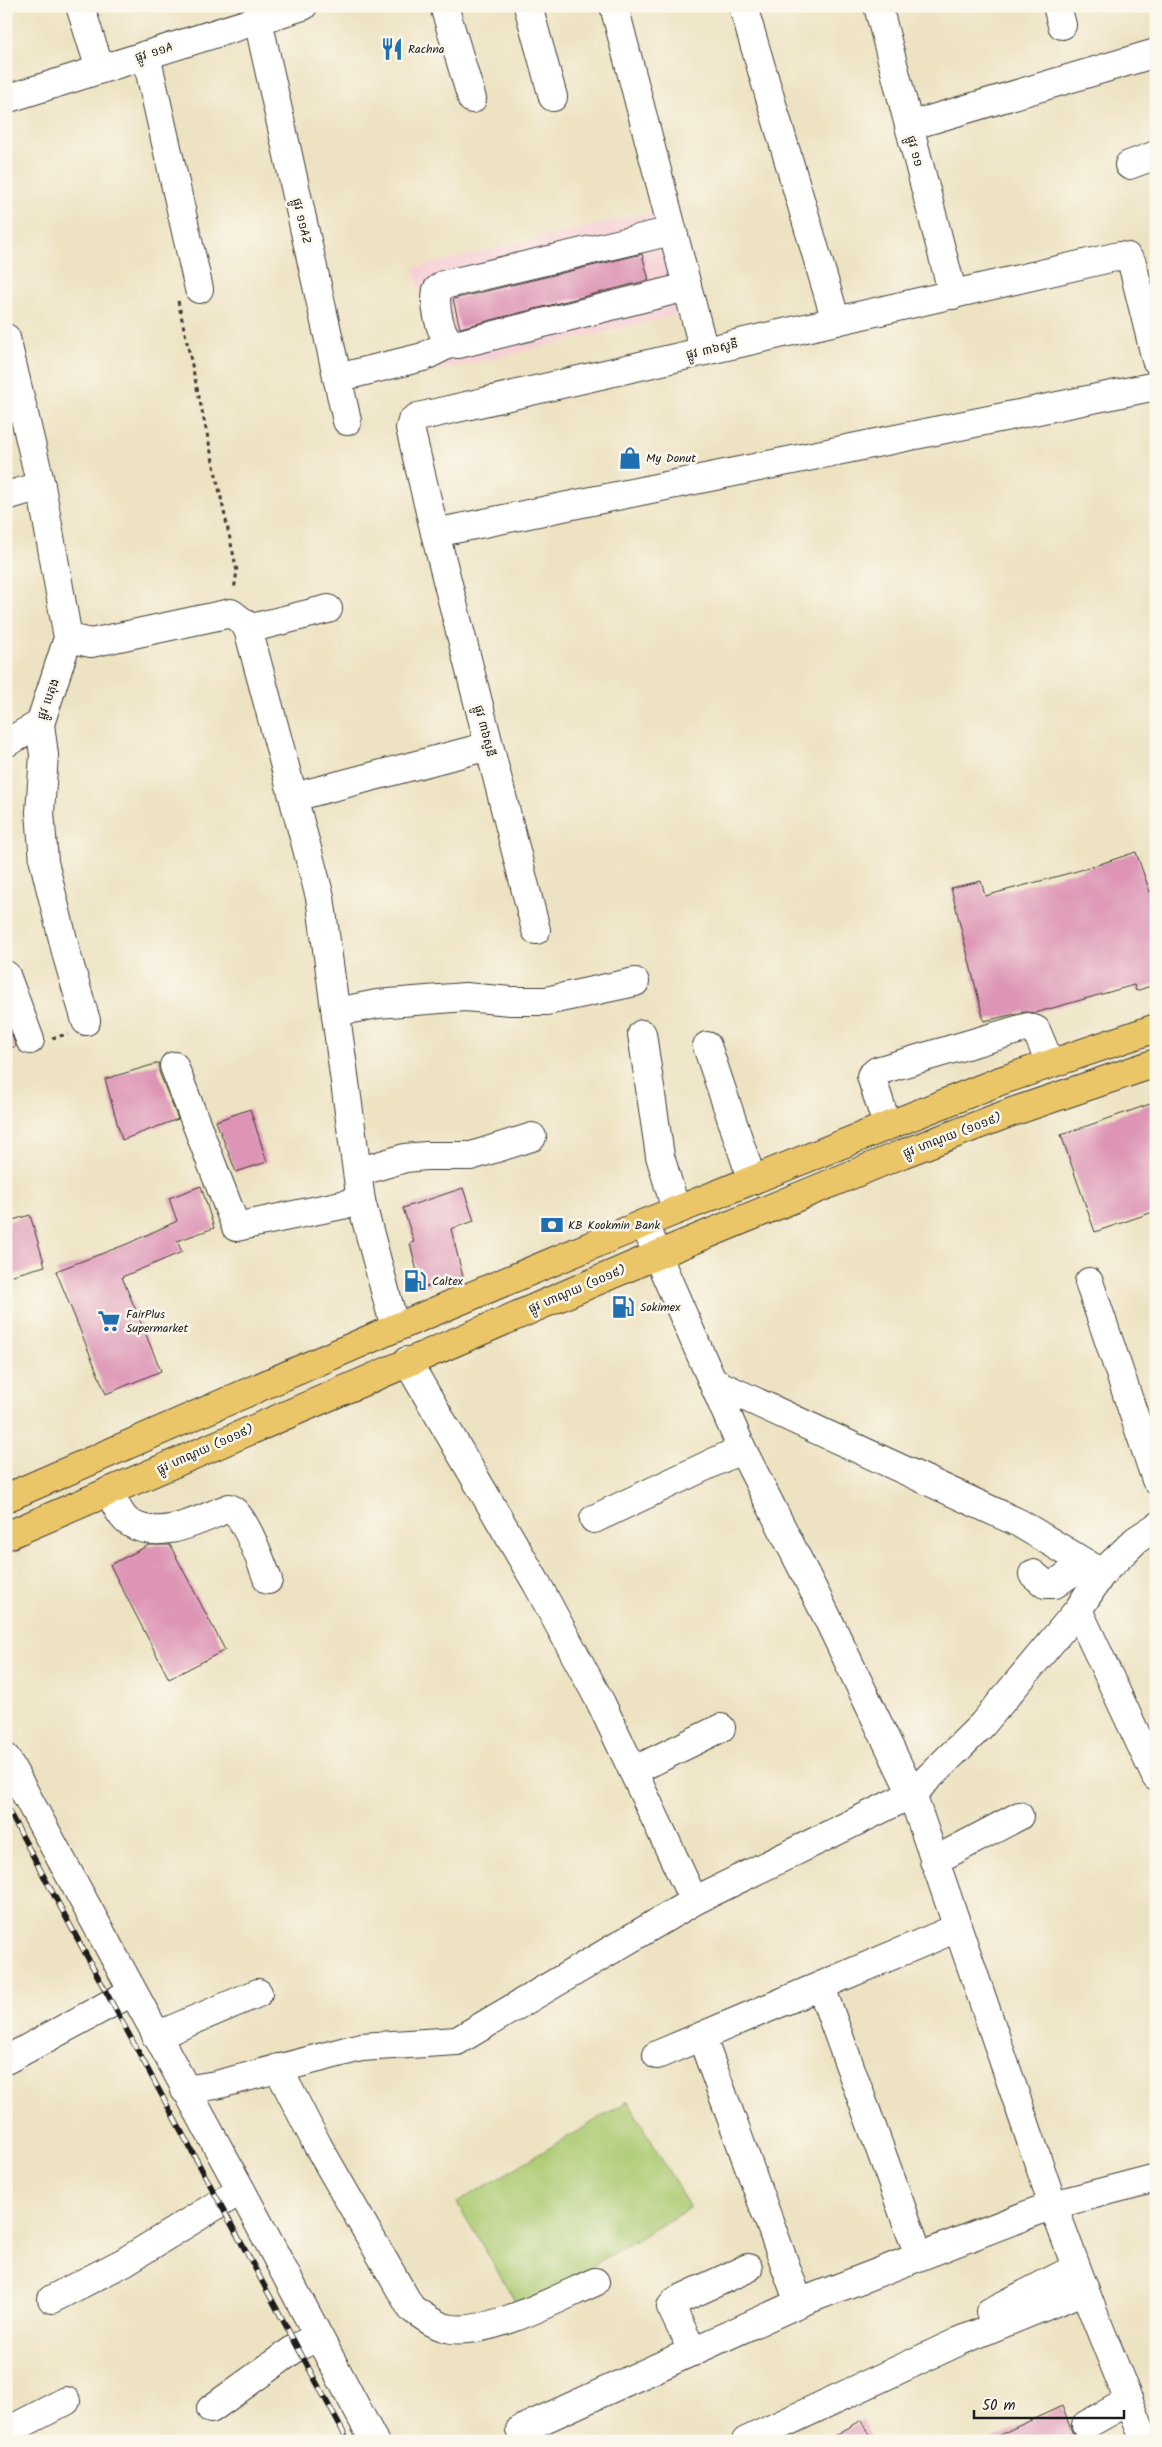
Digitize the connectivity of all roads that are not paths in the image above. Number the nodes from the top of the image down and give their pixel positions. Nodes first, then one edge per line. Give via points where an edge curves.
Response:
1 (80, 6) edge
2 (303, 6) edge
3 (444, 6) edge
4 (528, 6) edge
5 (614, 6) edge
6 (743, 6) edge
7 (878, 6) edge
8 (258, 20) junction
9 (1156, 53) edge
10 (146, 55) junction
11 (100, 68) junction
12 (553, 97) dead end
13 (6, 99) edge
14 (472, 99) dead end
15 (908, 126) junction
16 (1156, 155) edge
17 (1129, 165) dead end
18 (672, 230) junction
19 (687, 286) junction
20 (188, 294) road end
21 (953, 295) junction
22 (836, 322) junction
23 (6, 338) edge
24 (451, 343) junction
25 (704, 351) junction
26 (1156, 360) edge
27 (337, 378) junction
28 (1156, 386) edge
29 (347, 421) dead end
30 (17, 433) edge
31 (41, 486) junction
32 (6, 496) edge
33 (435, 533) junction
34 (328, 609) dead end
35 (240, 621) junction
36 (68, 638) junction
37 (40, 724) junction
38 (6, 743) edge
39 (489, 746) junction
40 (294, 797) junction
41 (536, 930) dead end
42 (6, 975) edge
43 (635, 982) dead end
44 (337, 1012) junction
45 (86, 1021) road end
46 (1156, 1028) edge
47 (642, 1034) dead end
48 (30, 1040) road end
49 (707, 1046) dead end
50 (1050, 1063) junction
51 (1156, 1063) edge
52 (174, 1066) dead end
53 (887, 1124) junction
54 (532, 1137) dead end
55 (358, 1172) junction
56 (752, 1180) junction
57 (361, 1201) junction
58 (676, 1210) junction
59 (645, 1223) junction
60 (657, 1255) junction
61 (1088, 1282) dead end
62 (395, 1328) junction
63 (407, 1361) junction
64 (713, 1382) junction
65 (742, 1448) junction
66 (1156, 1480) edge
67 (109, 1491) junction
68 (6, 1498) edge
69 (594, 1519) dead end
70 (1156, 1527) edge
71 (6, 1536) edge
72 (1093, 1568) junction
73 (1033, 1574) dead end
74 (268, 1580) dead end
75 (1078, 1610) junction
76 (721, 1728) dead end
77 (6, 1758) edge
78 (633, 1771) junction
79 (1156, 1777) edge
80 (912, 1794) junction
81 (1019, 1816) dead end
82 (934, 1861) junction
83 (694, 1901) junction
84 (957, 1928) junction
85 (821, 1987) junction
86 (132, 1992) junction
87 (258, 1993) dead end
88 (156, 2036) junction
89 (702, 2038) junction
90 (658, 2055) dead end
91 (6, 2060) edge
92 (278, 2068) junction
93 (185, 2090) junction
94 (1156, 2178) edge
95 (241, 2190) junction
96 (1053, 2205) junction
97 (919, 2256) junction
98 (748, 2268) dead end
99 (1080, 2279) junction
100 (595, 2282) dead end
101 (52, 2299) dead end
102 (799, 2303) junction
103 (318, 2337) junction
104 (693, 2352) junction
105 (1129, 2401) junction
106 (66, 2402) dead end
107 (211, 2409) dead end
108 (1086, 2425) dead end
109 (520, 2430) dead end
110 (6, 2432) edge
111 (1148, 2434) edge
112 (748, 2440) edge
113 (374, 2441) edge

1 - 11 street
2 - 8 street, ផ្លូវ ១១A
3 - 14 street
4 - 12 street
5 - 18 street
6 - 22 street
7 - 15 street, ផ្លូវ ១១
8 - 10 street, ផ្លូវ ១១A
8 - 27 street, ផ្លូវ ១១AZ
9 - 15 street
10 - 11 street, ផ្លូវ ១១A
10 - 20 street
11 - 13 street, ផ្លូវ ១១A
15 - 21 street, ផ្លូវ ១១
16 - 17 street
18 - 19 street
18 - 24 street via 444,285 437,290 435,298 444,337
19 - 24 street via 458,344
19 - 25 street
21 - 22 street, ផ្លូវ ៣៦សូនី
21 - 26 street, ផ្លូវ ៣៦សូនី via 1119,256 1127,257 1132,263
22 - 25 street, ផ្លូវ ៣៦សូនី
23 - 30 street
24 - 27 street via 423,357
25 - 33 street, ផ្លូវ ៣៦សូនី via 412,421 410,428
27 - 29 street, ផ្លូវ ១១AZ
28 - 33 street
30 - 31 street
31 - 32 street
31 - 36 street
33 - 39 street, ផ្លូវ ៣៦សូនី
34 - 35 street
35 - 36 street via 91,643
35 - 40 street
36 - 37 street, ផ្លូវ បេតុង
37 - 38 street, ផ្លូវ បេតុង
37 - 45 street via 44,755 40,812 44,862
39 - 40 street
39 - 41 street, ផ្លូវ ៣៦សូនី
40 - 44 street via 320,897
42 - 48 street
43 - 44 street via 546,1001 465,997 377,1004
44 - 55 street
46 - 50 main road
47 - 58 street via 660,1156
49 - 56 street
50 - 53 main road
50 - 53 street via 1036,1030 1028,1027 877,1071 871,1076
51 - 60 main road, ផ្លូវ ហាណូយ (១០១៩) via 902,1154
52 - 57 street via 236,1227
53 - 56 main road
54 - 55 street via 472,1156 405,1158
55 - 57 street
56 - 58 main road
57 - 62 street
58 - 59 main road
59 - 60 street
59 - 62 main road
60 - 63 main road, ផ្លូវ ហាណូយ (១០១៩)
60 - 64 street
61 - 66 street
62 - 68 main road
63 - 67 main road, ផ្លូវ ហាណូយ (១០១៩)
63 - 78 street via 537,1584 601,1703
64 - 65 street
64 - 72 street via 1019,1523
65 - 69 street
65 - 80 street
67 - 71 main road, ផ្លូវ ហាណូយ (១០១៩)
67 - 74 street via 128,1523 164,1531 233,1509
70 - 72 street
72 - 73 street via 1055,1584 1045,1584
72 - 75 street
75 - 79 street
75 - 80 street via 982,1725
76 - 78 street
77 - 86 street
78 - 83 street
80 - 82 street
80 - 83 street
81 - 82 street
82 - 84 street
83 - 92 street via 457,2041 361,2047
84 - 85 street
84 - 96 street
85 - 89 street
85 - 97 street
86 - 88 street
86 - 91 street
87 - 88 street
88 - 93 street
89 - 90 street
89 - 102 street
92 - 93 street via 216,2086
92 - 100 street via 318,2146 411,2308 430,2322 453,2329 497,2324
93 - 95 street
94 - 96 street
95 - 101 street via 124,2262
95 - 103 street
96 - 97 street
96 - 99 street
97 - 102 street
98 - 104 street via 676,2301 671,2307
99 - 105 street
99 - 112 street via 992,2311 960,2341
102 - 104 street
103 - 107 street via 297,2347
103 - 113 street
104 - 109 street
105 - 108 street
105 - 111 street
106 - 110 street

